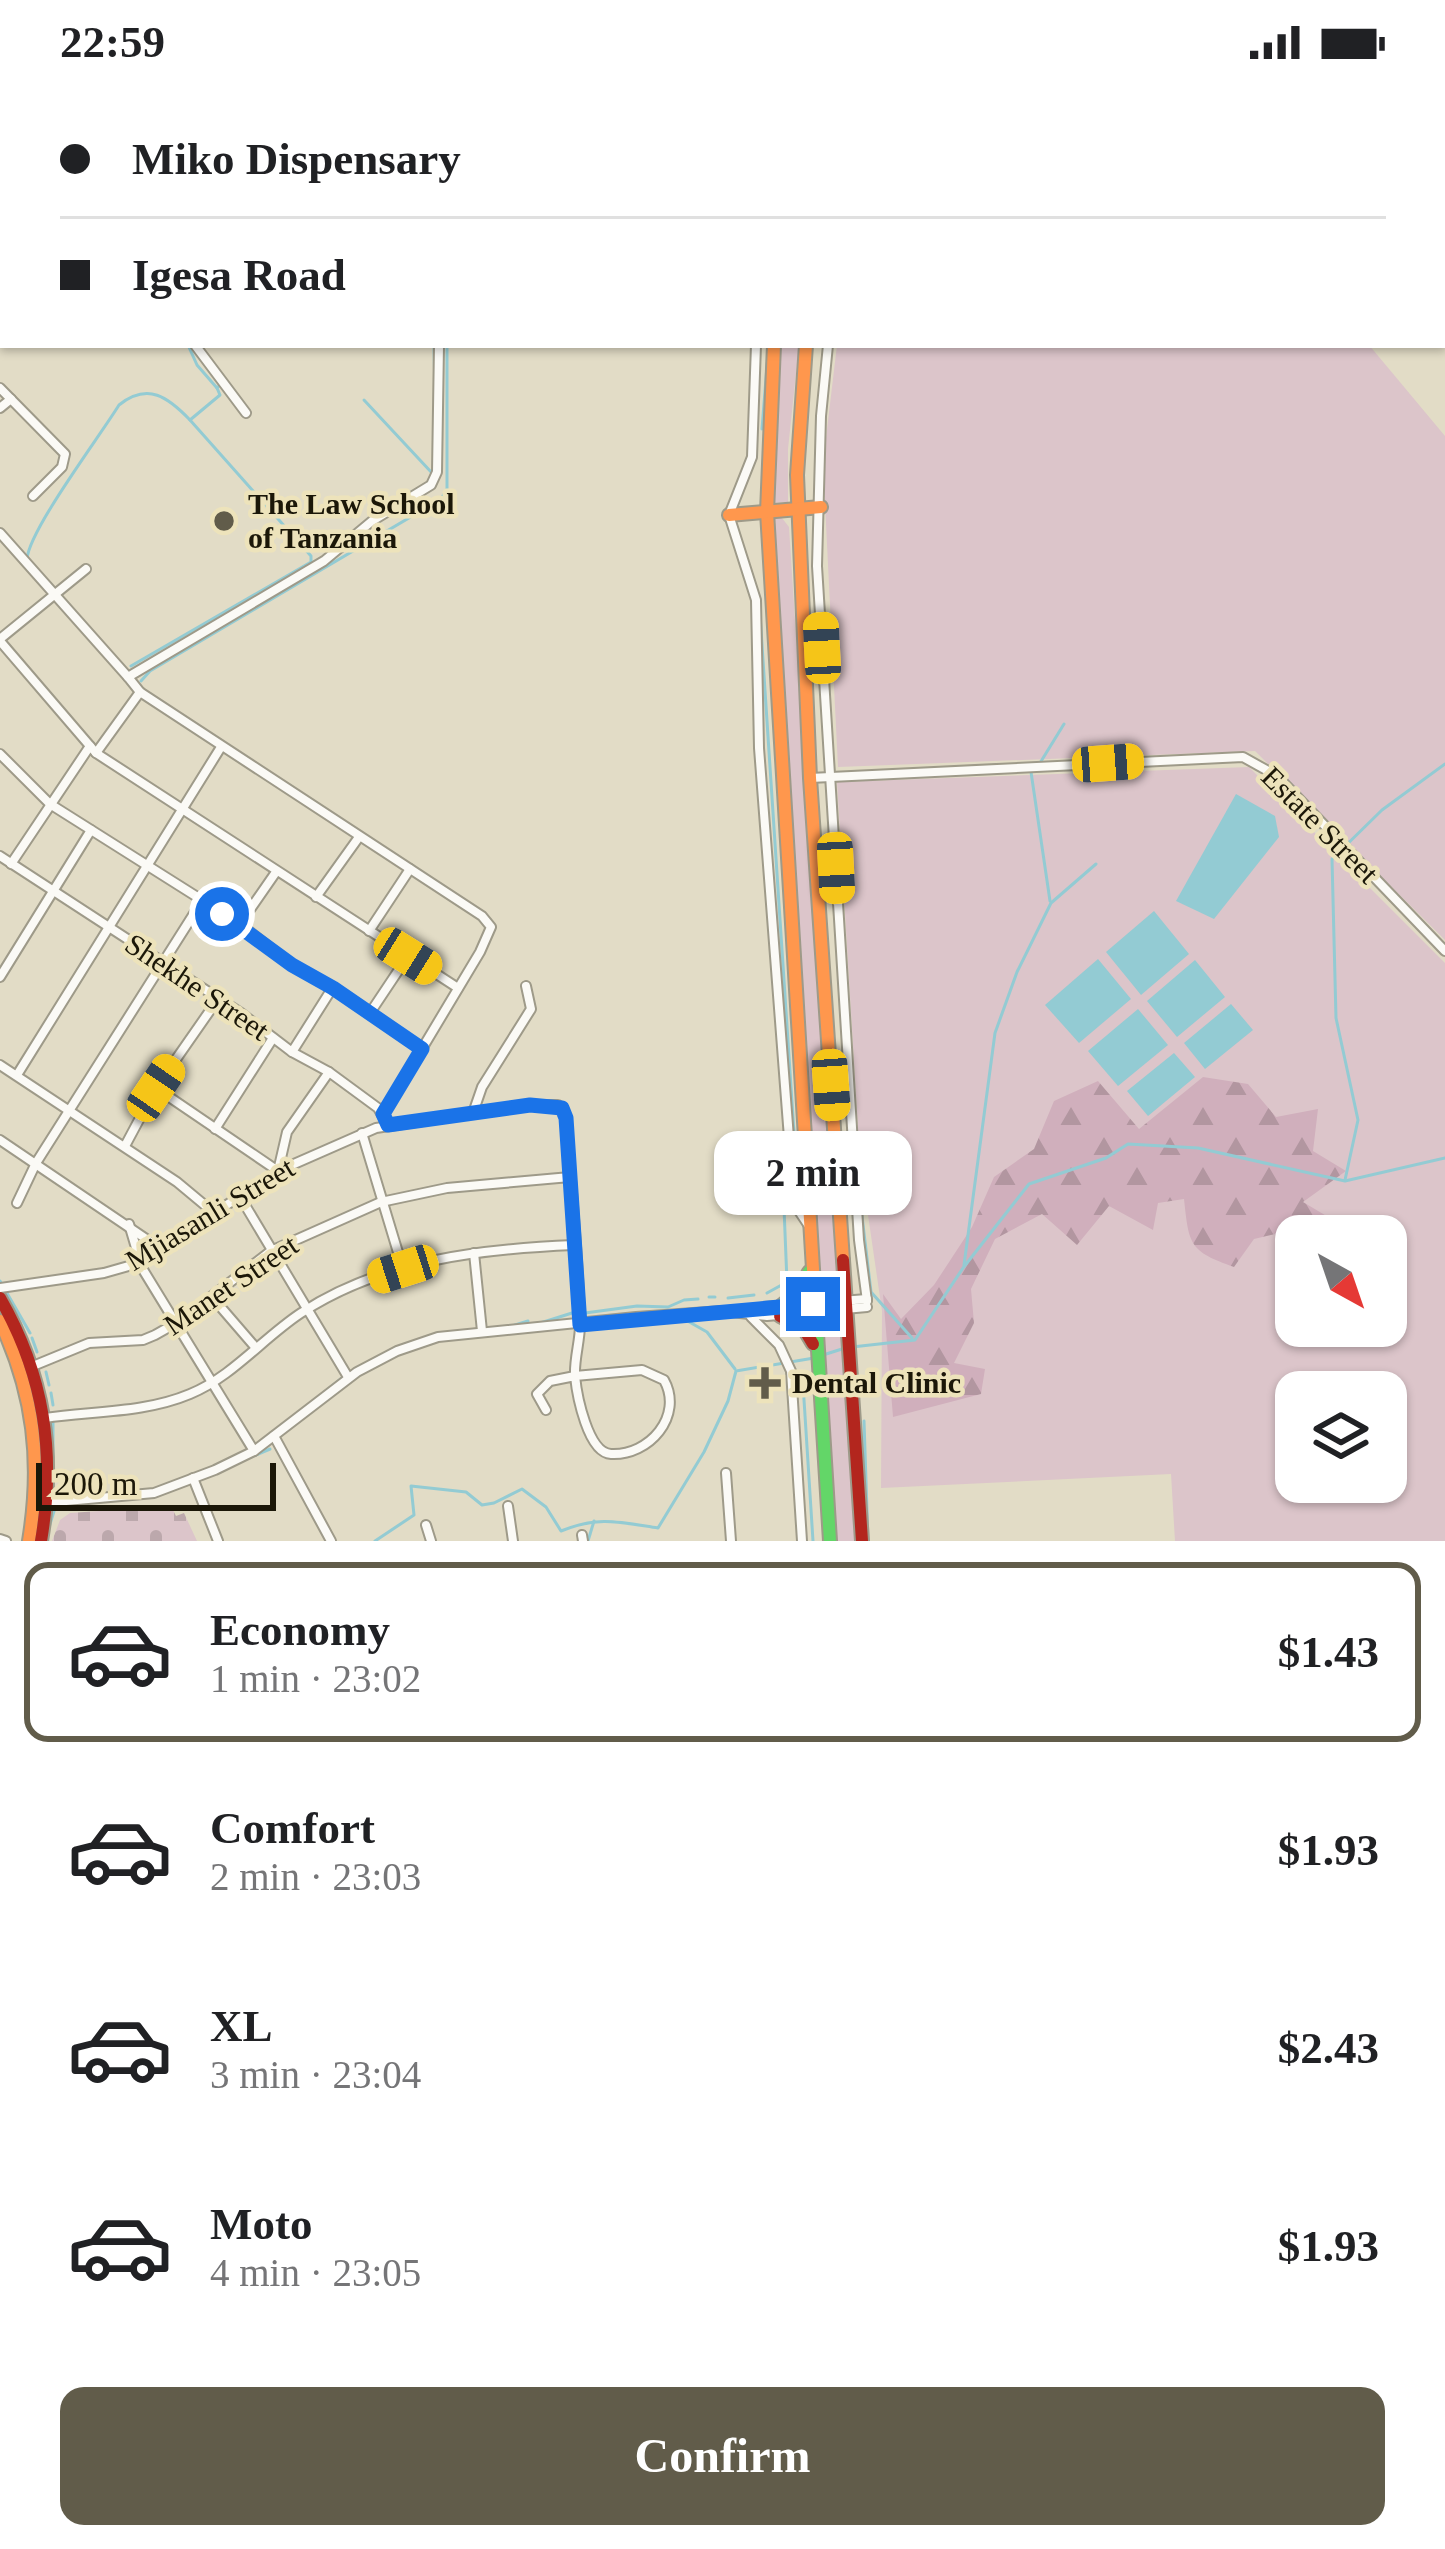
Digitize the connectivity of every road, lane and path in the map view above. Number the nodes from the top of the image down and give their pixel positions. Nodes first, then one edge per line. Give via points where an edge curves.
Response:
1 (197, 348) edge
2 (439, 348) edge
3 (756, 348) edge
4 (774, 348) edge
5 (806, 348) edge
6 (828, 348) edge
7 (0, 388) edge
8 (11, 399) junction
9 (0, 408) edge
10 (246, 413) dead end
11 (33, 496) dead end
12 (821, 507) junction
13 (799, 508) junction
14 (767, 512) junction
15 (729, 515) junction
16 (1, 537) edge
17 (86, 569) dead end
18 (53, 593) junction
19 (0, 640) edge
20 (128, 677) junction
21 (140, 692) junction
22 (221, 747) junction
23 (93, 750) junction
24 (0, 754) edge
25 (830, 775) junction
26 (810, 778) junction
27 (50, 804) junction
28 (183, 810) junction
29 (91, 830) junction
30 (359, 837) junction
31 (0, 856) edge
32 (11, 864) junction
33 (148, 867) junction
34 (410, 869) junction
35 (276, 872) junction
36 (51, 892) junction
37 (316, 897) junction
38 (202, 901) junction
39 (240, 924) junction
40 (108, 928) junction
41 (369, 931) junction
42 (1445, 952) edge
43 (408, 956) junction
44 (165, 963) junction
45 (0, 977) edge
46 (526, 986) dead end
47 (333, 988) junction
48 (458, 988) junction
49 (218, 999) junction
50 (370, 1013) junction
51 (273, 1038) junction
52 (422, 1049) junction
53 (292, 1052) junction
54 (0, 1065) edge
55 (329, 1072) junction
56 (17, 1075) junction
57 (156, 1088) junction
58 (70, 1112) junction
59 (472, 1113) junction
60 (383, 1114) junction
61 (388, 1125) junction
62 (215, 1129) junction
63 (362, 1133) junction
64 (0, 1139) edge
65 (124, 1146) junction
66 (36, 1163) junction
67 (278, 1171) junction
68 (570, 1177) junction
69 (238, 1195) junction
70 (381, 1202) junction
71 (17, 1203) dead end
72 (213, 1212) junction
73 (129, 1224) junction
74 (808, 1226) junction
75 (574, 1246) junction
76 (161, 1249) junction
77 (272, 1252) junction
78 (474, 1252) junction
79 (139, 1262) junction
80 (812, 1262) junction
81 (403, 1269) junction
82 (0, 1293) edge
83 (212, 1297) junction
84 (845, 1305) junction
85 (813, 1308) junction
86 (305, 1310) junction
87 (781, 1311) junction
88 (747, 1315) junction
89 (0, 1321) edge
90 (178, 1322) junction
91 (580, 1325) junction
92 (482, 1331) junction
93 (256, 1348) junction
94 (817, 1353) junction
95 (33, 1366) junction
96 (575, 1376) junction
97 (348, 1377) junction
98 (214, 1382) junction
99 (546, 1410) dead end
100 (45, 1418) junction
101 (274, 1436) junction
102 (254, 1450) junction
103 (726, 1473) dead end
104 (194, 1478) junction
105 (42, 1503) junction
106 (508, 1506) dead end
107 (426, 1525) dead end
108 (28, 1541) edge
109 (41, 1541) edge
110 (218, 1541) edge
111 (332, 1541) edge
112 (431, 1541) edge
113 (513, 1541) edge
114 (731, 1541) edge
115 (802, 1541) edge
116 (830, 1541) edge
117 (862, 1541) edge

1 - 10 street
2 - 20 street via 431,485 324,561
3 - 15 street via 752,458
4 - 14 main road
5 - 13 main road
6 - 12 street
7 - 8 street
8 - 9 street
8 - 11 street via 65,454
12 - 13 main road
12 - 25 street
13 - 14 main road
13 - 26 main road
14 - 15 main road
14 - 74 main road
15 - 74 street via 756,600 759,748 793,1190
16 - 18 street
17 - 18 street
18 - 19 street
18 - 20 street
19 - 23 street
20 - 21 street
21 - 22 street
21 - 23 street
22 - 28 street
22 - 30 street
23 - 27 street
23 - 28 street
24 - 27 street
25 - 26 street, Estate Street
25 - 42 street, Estate Street via 1243,757 1277,776
25 - 84 street via 867,1303
26 - 84 main road
27 - 29 street
27 - 32 street
28 - 33 street
28 - 35 street
29 - 33 street
29 - 36 street
30 - 34 street
30 - 37 street
31 - 32 street, Shekhe Street
32 - 36 street, Shekhe Street
33 - 38 street
33 - 40 street
34 - 41 street
34 - 48 street via 491,927
35 - 37 street
35 - 39 street
36 - 40 street, Shekhe Street
36 - 45 street
37 - 41 street
38 - 39 street
38 - 44 street
39 - 47 street
40 - 44 street, Shekhe Street
40 - 56 street
41 - 43 street
43 - 48 street
43 - 50 street
44 - 49 street, Shekhe Street
44 - 58 street
46 - 59 street via 531,1009
47 - 50 street
47 - 53 street
48 - 52 street
49 - 51 street, Shekhe Street
49 - 57 street
50 - 52 street
51 - 53 street, Shekhe Street
51 - 62 street
52 - 60 street
53 - 55 street, Shekhe Street
54 - 56 street
55 - 60 street, Shekhe Street
55 - 67 street via 287,1132
56 - 58 street
57 - 62 street
57 - 65 street
58 - 65 street
58 - 66 street
59 - 61 street, Mjiasanli Street
59 - 68 street, Mjiasanli Street via 558,1106 565,1111
60 - 61 street, Shekhe Street
61 - 63 street, Mjiasanli Street
62 - 67 street
63 - 67 street, Mjiasanli Street
63 - 70 street
64 - 66 street
65 - 72 street
66 - 71 street
66 - 73 street
67 - 69 street, Mjiasanli Street
68 - 70 street, Manet Street
68 - 75 street
69 - 72 street, Mjiasanli Street
69 - 77 street
70 - 77 street, Manet Street
70 - 81 street
72 - 76 street, Mjiasanli Street
73 - 76 street
73 - 79 street
74 - 80 main road
75 - 78 street
75 - 91 street
76 - 79 street, Mjiasanli Street
77 - 83 street, Manet Street
77 - 86 street
78 - 81 street
78 - 92 street
79 - 82 street, Mjiasanli Street
79 - 90 street
80 - 85 main road
80 - 87 main road
81 - 86 street
82 - 95 main road
83 - 90 street, Manet Street
83 - 93 street
84 - 85 street
84 - 117 main road
85 - 87 street
85 - 94 main road
86 - 93 street
86 - 97 street
87 - 88 street
87 - 94 main road
88 - 91 street
88 - 115 street via 779,1345 791,1371
89 - 105 main road via 29,1393
90 - 95 street, Manet Street via 143,1340 89,1343
90 - 98 street
91 - 92 street
91 - 96 street
92 - 97 street via 422,1342
93 - 98 street
94 - 116 main road
95 - 100 main road
96 - 96 street via 654,1372 671,1396 666,1421 635,1450 600,1451
96 - 99 street via 538,1389
97 - 101 street
98 - 100 street via 162,1403
98 - 102 street
100 - 105 main road via 50,1468
101 - 102 street
101 - 111 street
102 - 104 street
103 - 114 street
104 - 105 street via 154,1493
104 - 110 street
105 - 108 main road
105 - 109 main road
106 - 113 street
107 - 112 street

